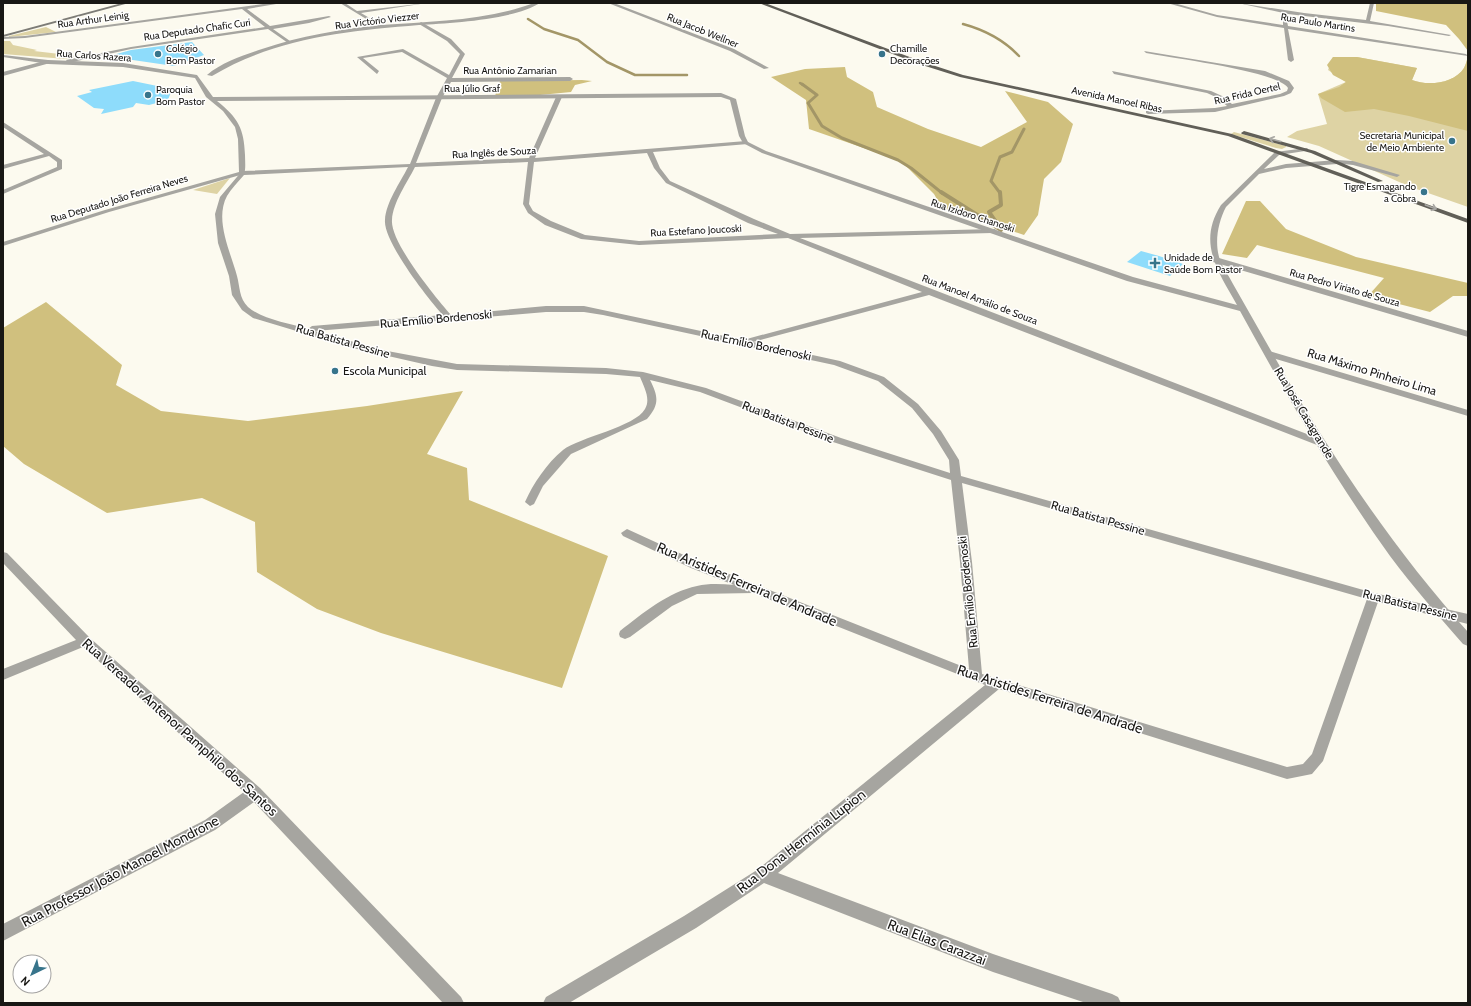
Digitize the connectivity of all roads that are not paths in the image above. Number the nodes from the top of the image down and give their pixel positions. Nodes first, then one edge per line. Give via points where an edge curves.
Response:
1 (127, 3) edge
2 (280, 3) edge
3 (342, 3) edge
4 (425, 3) edge
5 (538, 3) edge
6 (610, 3) edge
7 (761, 3) edge
8 (774, 3) edge
9 (1169, 3) edge
10 (1240, 3) edge
11 (1280, 3) edge
12 (1372, 3) edge
13 (243, 8) junction
14 (788, 8) junction
15 (778, 9) junction
16 (1282, 11) junction
17 (357, 12) junction
18 (805, 14) junction
19 (794, 15) junction
20 (329, 17) dead end
21 (1368, 22) junction
22 (422, 23) junction
23 (1286, 26) junction
24 (381, 27) junction
25 (268, 28) junction
26 (1449, 35) dead end
27 (3, 37) edge
28 (288, 42) junction
29 (1146, 52) dead end
30 (1466, 55) dead end
31 (3, 56) edge
32 (906, 57) junction
33 (928, 60) junction
34 (1291, 60) dead end
35 (68, 61) junction
36 (48, 62) junction
37 (766, 68) dead end
38 (377, 72) dead end
39 (1114, 72) dead end
40 (3, 74) edge
41 (203, 75) junction
42 (450, 79) junction
43 (570, 79) dead end
44 (204, 90) junction
45 (559, 97) junction
46 (440, 98) junction
47 (211, 99) junction
48 (1232, 107) junction
49 (1121, 110) junction
50 (1148, 112) junction
51 (1176, 122) junction
52 (3, 124) edge
53 (1207, 124) junction
54 (11, 130) junction
55 (3, 133) edge
56 (746, 143) junction
57 (1305, 149) junction
58 (649, 151) junction
59 (1280, 152) junction
60 (50, 154) junction
61 (531, 160) junction
62 (1338, 162) junction
63 (1315, 164) junction
64 (412, 166) junction
65 (3, 167) edge
66 (242, 172) junction
67 (1260, 172) junction
68 (1397, 174) dead end
69 (3, 192) edge
70 (1468, 214) edge
71 (1468, 221) edge
72 (992, 231) junction
73 (790, 236) junction
74 (3, 244) edge
75 (1216, 260) junction
76 (930, 292) junction
77 (1242, 309) junction
78 (450, 318) junction
79 (303, 330) junction
80 (1468, 334) edge
81 (744, 341) junction
82 (1269, 354) junction
83 (643, 375) junction
84 (1468, 413) edge
85 (1320, 443) junction
86 (956, 478) junction
87 (530, 502) dead end
88 (627, 533) dead end
89 (3, 556) edge
90 (756, 590) junction
91 (1374, 597) junction
92 (1441, 613) junction
93 (1468, 620) edge
94 (625, 634) dead end
95 (85, 641) junction
96 (1468, 641) edge
97 (3, 675) edge
98 (976, 677) junction
99 (996, 684) junction
100 (256, 793) junction
101 (763, 875) junction
102 (3, 933) edge
103 (455, 1003) edge
104 (552, 1003) edge
105 (1112, 1003) edge

1 - 27 main road
2 - 13 street, Rua Arthur Leinig
3 - 17 street
4 - 17 street
5 - 22 street, Rua Victório Viezzer via 499,15
6 - 37 street, Rua Jacob Wellner via 732,50
7 - 15 main road, Avenida Manoel Ribas
8 - 14 main road, Avenida Manoel Ribas
9 - 23 street, Rua Paulo Martins via 1209,15
10 - 16 street
11 - 16 street
12 - 21 street
13 - 25 street
13 - 27 street, Rua Arthur Leinig via 25,37
14 - 15 main road
14 - 18 main road, Avenida Manoel Ribas
15 - 19 main road, Avenida Manoel Ribas
16 - 21 street
16 - 23 street
17 - 24 street
18 - 19 main road
18 - 33 main road, Avenida Manoel Ribas
19 - 32 main road, Avenida Manoel Ribas
20 - 25 street, Rua Deputado Chafic Curi
21 - 26 street
22 - 24 street, Rua Victório Viezzer
22 - 42 street via 450,40 463,54
23 - 30 street, Rua Paulo Martins
23 - 34 street
24 - 28 street, Rua Victório Viezzer
25 - 28 street
25 - 35 street, Rua Deputado Chafic Curi via 131,48
28 - 41 street, Rua Victório Viezzer via 247,54
29 - 48 street, Rua Frida Oertel via 1265,73 1282,78 1290,84 1290,90 1282,96
31 - 36 street, Rua Carlos Razera
32 - 33 main road
32 - 49 main road, Avenida Manoel Ribas via 973,78
33 - 50 main road, Avenida Manoel Ribas via 977,74
35 - 36 street, Rua Carlos Razera
35 - 41 street, Rua Carlos Razera
36 - 40 street
38 - 42 street via 359,57 403,50
39 - 48 street via 1209,92
41 - 44 street
41 - 44 street
42 - 43 street, Rua Antônio Zamarian
42 - 46 street
44 - 47 street
45 - 46 street, Rua Júlio Graf
45 - 56 street, Rua Júlio Graf via 721,95 733,99
45 - 61 street, Rua Estefano Joucoski
46 - 47 street, Rua Júlio Graf
46 - 64 street
47 - 66 street via 225,110 238,127 242,140
48 - 50 street, Rua Frida Oertel
49 - 50 main road
49 - 51 main road, Avenida Manoel Ribas
50 - 53 main road, Avenida Manoel Ribas
51 - 53 main road
51 - 59 main road, Avenida Manoel Ribas via 1230,135
52 - 54 street
57 -> 53 main road, Avenida Manoel Ribas
54 - 55 street
54 - 60 street
56 - 58 street, Rua Inglês de Souza
56 - 72 street, Rua Izidoro Chanoski via 764,152
57 - 59 street
57 - 62 main road, Avenida Manoel Ribas
58 - 61 street, Rua Inglês de Souza
58 - 73 street, Rua Manoel Amálio de Souza via 657,168 668,182
59 - 63 main road, Avenida Manoel Ribas
59 - 67 street, Rua José Casagrande
60 - 65 street
60 - 69 street via 60,162 60,168
61 - 64 street, Rua Inglês de Souza
61 - 73 street, Rua Estefano Joucoski via 526,204 530,212 554,226 584,237 639,243
62 - 63 street, Rua José Casagrande
62 - 68 street, Rua José Casagrande via 1353,163
62 - 70 main road, Avenida Manoel Ribas via 1381,182
63 - 67 street, Rua José Casagrande via 1286,166
63 -> 71 main road, Avenida Manoel Ribas
64 - 66 street, Rua Inglês de Souza
64 - 78 street via 393,203 388,221 392,238 430,297
66 - 74 street, Rua Deputado João Ferreira Neves
66 - 79 street, Rua Batista Pessine via 223,197 219,214 222,243 233,276 236,295 245,308 256,316
67 - 75 street, Rua José Casagrande via 1236,192 1218,215 1213,232
72 - 73 street, Rua Estefano Joucoski
72 - 77 street, Rua Izidoro Chanoski via 1130,279
73 - 76 street, Rua Manoel Amálio de Souza
75 - 77 street, Rua José Casagrande
75 - 80 street, Rua Pedro Viriato de Souza
76 - 81 street
76 - 85 street, Rua Manoel Amálio de Souza
77 - 82 street, Rua José Casagrande
78 - 79 street, Rua Emílio Bordenoski
78 - 81 street, Rua Emílio Bordenoski via 546,309 584,310
79 - 83 street, Rua Batista Pessine via 433,364 457,367 606,371
81 - 86 street, Rua Emílio Bordenoski via 837,362 881,380 915,406 937,433 954,460
82 - 84 street, Rua Máximo Pinheiro Lima
82 - 85 street, Rua José Casagrande
83 - 86 street, Rua Batista Pessine via 703,390 837,440
83 - 87 street via 652,393 651,409 644,417 567,452 538,485
85 - 92 street, Rua José Casagrande via 1376,528
86 - 91 street, Rua Batista Pessine
86 - 98 street, Rua Emílio Bordenoski
88 - 90 street, Rua Aristides Ferreira de Andrade
89 - 95 street, Rua Vereador Antenor Pamphilo dos Santos
90 - 94 street via 697,590 652,613
90 - 98 street, Rua Aristides Ferreira de Andrade
91 - 92 street, Rua Batista Pessine
91 - 99 street, Rua Aristides Ferreira de Andrade via 1318,757 1307,770 1287,773
92 - 93 street, Rua Batista Pessine
92 - 96 street, Rua José Casagrande
95 - 97 street
95 - 100 street, Rua Vereador Antenor Pamphilo dos Santos
98 - 99 street, Rua Aristides Ferreira de Andrade
99 - 101 street, Rua Dona Hermínia Lupion
100 - 102 street, Rua Professor João Manoel Mondrone via 210,825
100 - 103 street, Rua Vereador Antenor Pamphilo dos Santos
101 - 104 street, Rua Dona Hermínia Lupion via 690,922
101 - 105 street, Rua Elias Carazzai via 993,963

